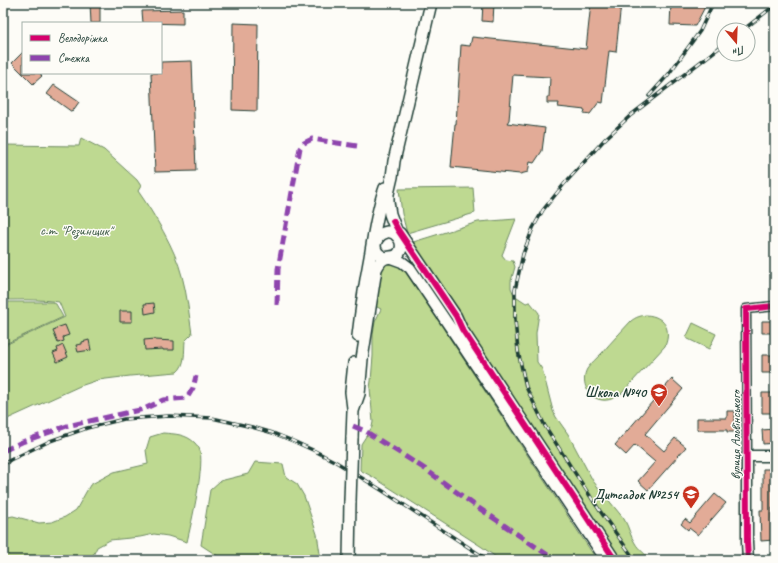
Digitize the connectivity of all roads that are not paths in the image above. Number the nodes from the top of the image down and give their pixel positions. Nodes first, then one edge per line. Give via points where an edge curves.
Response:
1 (431, 3) edge
2 (394, 161) junction
3 (385, 188) junction
4 (393, 221) junction
5 (400, 240) junction
6 (374, 247) junction
7 (388, 258) junction
8 (775, 306) edge
9 (462, 329) junction
10 (353, 411) junction
11 (747, 456) junction
12 (775, 456) edge
13 (349, 560) edge
14 (606, 560) edge
15 (615, 560) edge
16 (748, 560) edge

1 - 2 main road
2 - 3 main road
2 - 4 main road via 388,194
3 - 6 main road
3 - 6 main road via 380,203
4 - 5 main road
4 - 9 street
5 - 6 main road via 392,233 384,233
5 - 7 main road via 398,254
5 - 9 street via 452,319
6 - 7 main road via 382,257
6 - 10 main road via 361,309 351,392
7 - 10 main road via 378,264 374,275 359,394
7 - 14 street via 402,262 410,268
8 - 11 street, вулиця Альвінського via 746,309
9 - 15 street
10 - 13 main road, bridge
11 - 12 street
11 - 16 street, вулиця Альвінського

